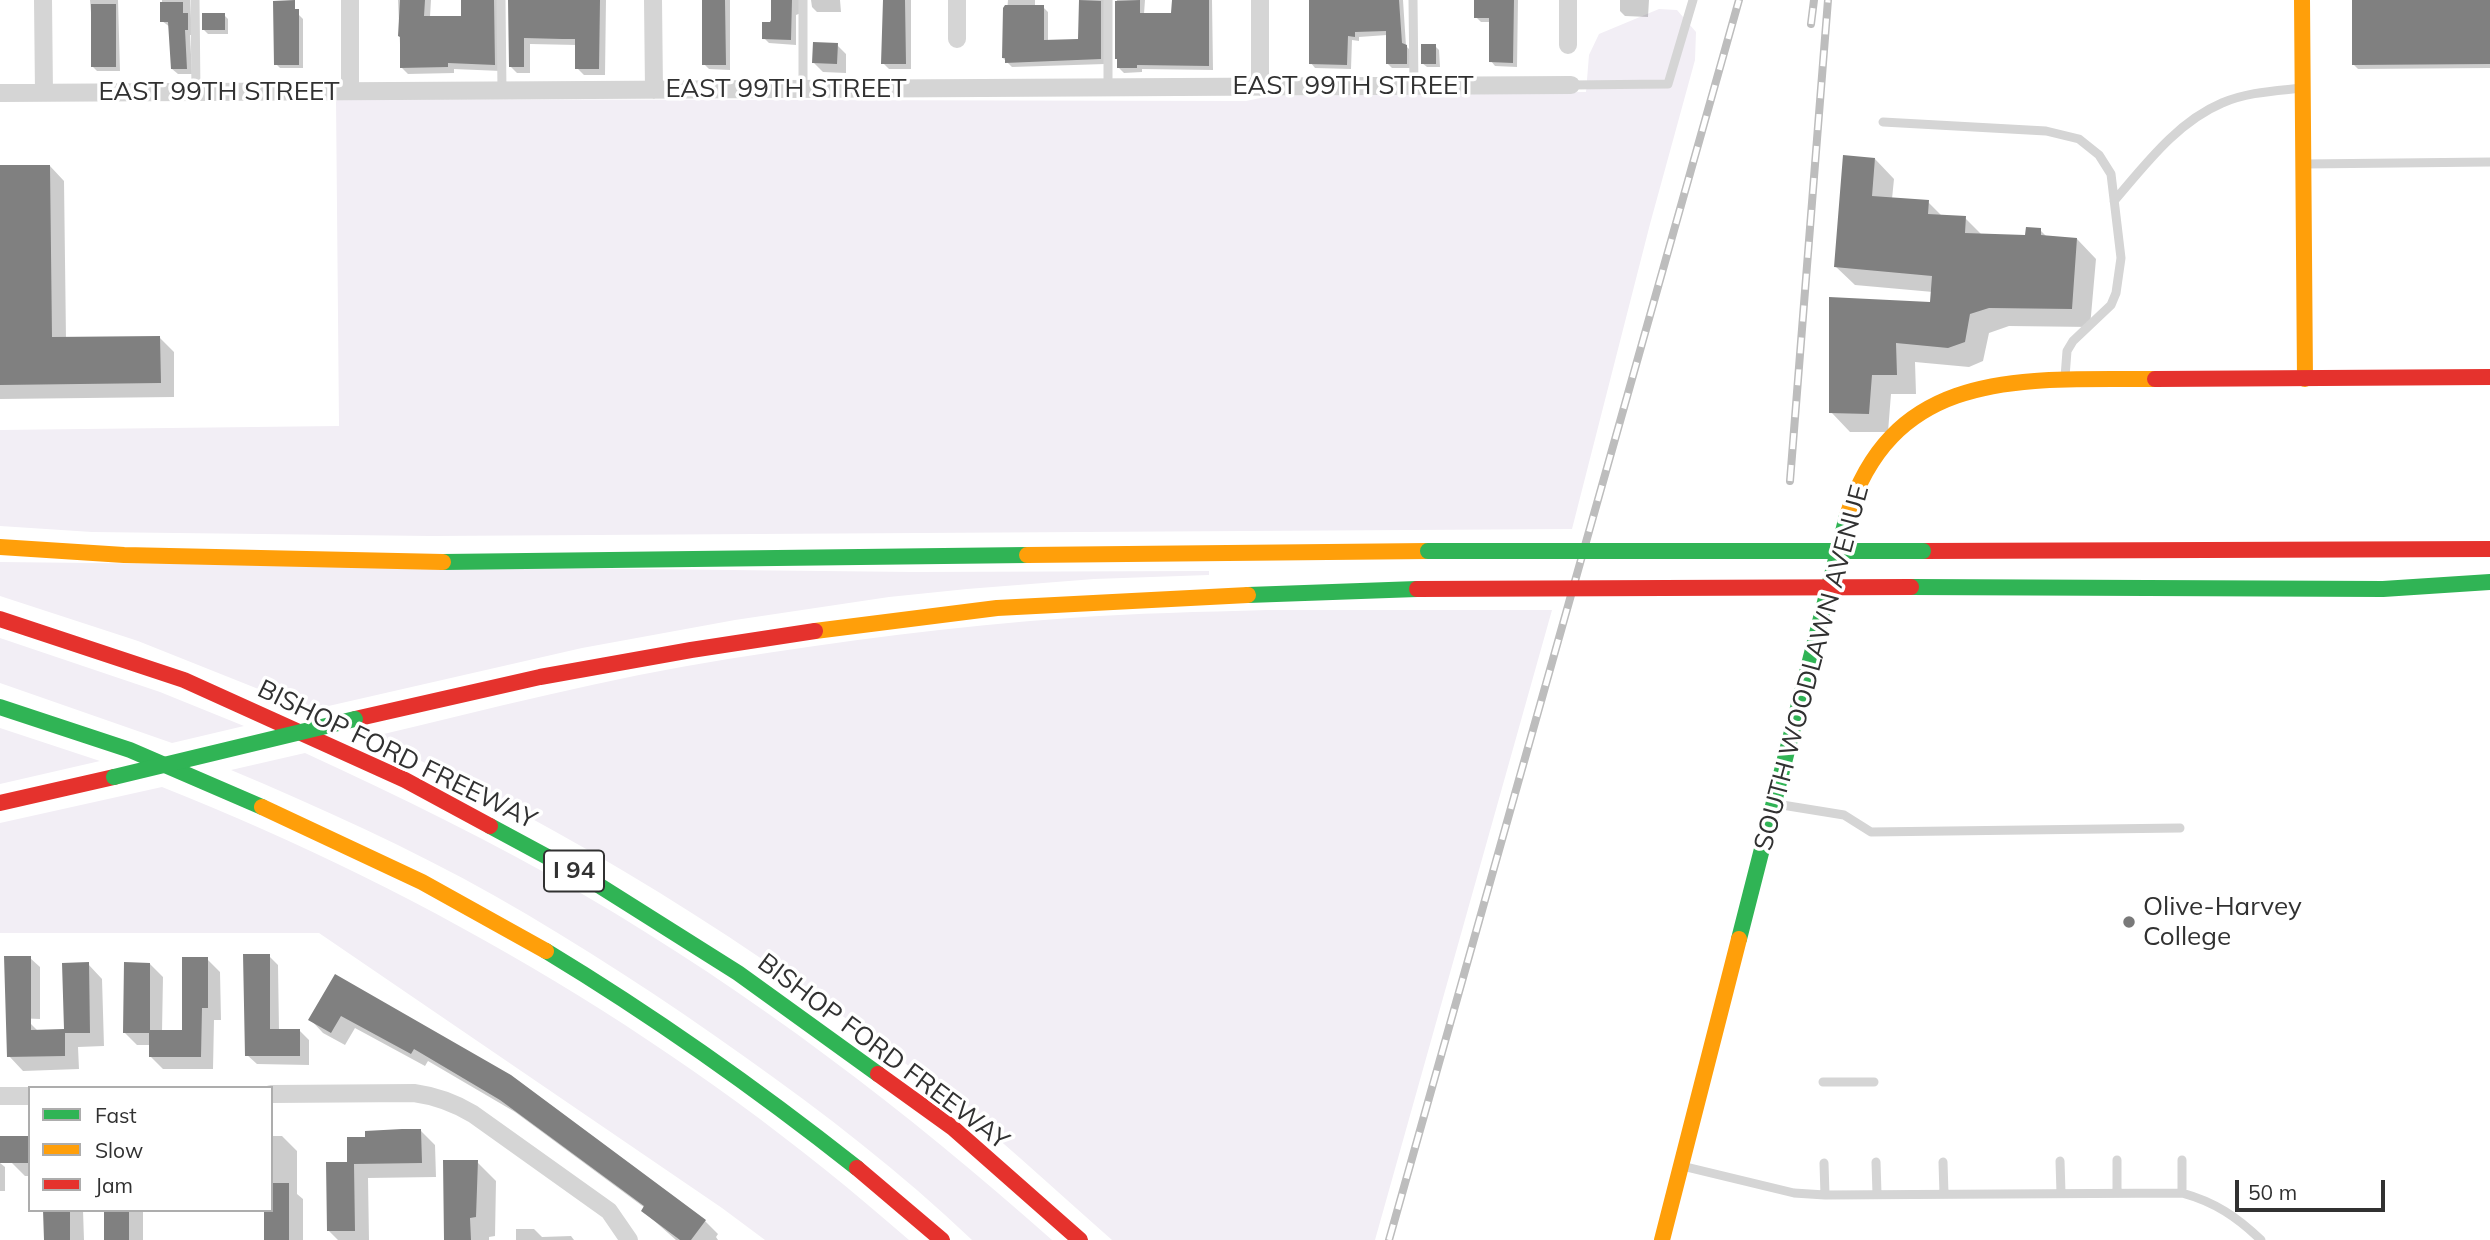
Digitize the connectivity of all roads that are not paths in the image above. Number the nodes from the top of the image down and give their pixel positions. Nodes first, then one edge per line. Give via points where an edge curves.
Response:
1 (43, 0) edge
2 (195, 0) edge
3 (349, 0) edge
4 (501, 0) edge
5 (653, 0) edge
6 (803, 0) edge
7 (957, 0) edge
8 (1108, 0) edge
9 (1260, 0) edge
10 (1413, 0) edge
11 (1568, 0) edge
12 (1693, 0) edge
13 (2302, 0) edge
14 (957, 39) dead end
15 (1568, 45) dead end
16 (1571, 85) joint
17 (1414, 86) junction
18 (1260, 87) junction
19 (1108, 88) junction
20 (2303, 88) junction
21 (803, 89) junction
22 (502, 90) junction
23 (654, 90) junction
24 (350, 91) junction
25 (195, 92) junction
26 (0, 93) edge
27 (44, 93) junction
28 (1883, 122) dead end
29 (2490, 162) edge
30 (2303, 164) junction
31 (2114, 201) junction
32 (2490, 377) edge
33 (2305, 379) junction
34 (2065, 380) junction
35 (2490, 540) edge
36 (0, 547) edge
37 (2403, 547) junction
38 (2490, 549) edge
39 (2490, 582) edge
40 (2392, 589) junction
41 (2490, 595) edge
42 (0, 619) edge
43 (0, 707) edge
44 (0, 803) edge
45 (1774, 803) junction
46 (2180, 828) dead end
47 (1874, 1082) dead end
48 (1823, 1083) dead end
49 (273, 1094) edge
50 (0, 1096) edge
51 (28, 1096) edge
52 (2117, 1160) dead end
53 (2182, 1160) dead end
54 (2060, 1161) dead end
55 (1876, 1162) dead end
56 (1943, 1162) dead end
57 (1824, 1163) dead end
58 (1681, 1166) junction
59 (2117, 1192) junction
60 (2061, 1193) junction
61 (2182, 1193) junction
62 (1877, 1194) junction
63 (1944, 1194) junction
64 (1825, 1195) junction
65 (629, 1240) edge
66 (942, 1240) edge
67 (1080, 1240) edge
68 (1662, 1240) edge
69 (2261, 1240) edge

1 - 27 street
2 - 25 lane
3 - 24 street
4 - 22 lane
5 - 23 street
6 - 21 lane
7 - 14 street
8 - 19 lane
9 - 18 street
10 - 17 lane
11 - 15 street
12 - 16 lane via 1668,84
13 - 20 main road
16 - 17 street, EAST 99TH STREET
17 - 18 street, EAST 99TH STREET
18 - 19 street, EAST 99TH STREET
19 - 21 street, EAST 99TH STREET
20 - 30 main road
20 - 31 lane via 2222,103 2193,120 2162,146
21 - 23 street, EAST 99TH STREET
22 - 23 street, EAST 99TH STREET
22 - 24 street, EAST 99TH STREET
24 - 25 street, EAST 99TH STREET
25 - 27 street, EAST 99TH STREET
26 - 27 street, EAST 99TH STREET
28 - 31 lane via 2046,131 2079,139 2099,155 2111,174
29 - 30 lane
30 - 33 main road
31 - 34 lane via 2121,258 2116,293 2111,305 2067,351
32 - 33 main road, SOUTH WOODLAWN AVENUE
33 - 34 main road, SOUTH WOODLAWN AVENUE
34 - 45 main road, SOUTH WOODLAWN AVENUE via 1996,383 1956,394 1902,424 1879,452 1860,480 1847,516
35 - 37 main road
36 - 37 main road, bridge via 124,555 418,562
37 - 38 main road
39 - 40 main road
40 - 41 main road
40 - 44 main road, bridge via 1417,589 997,608 862,624 540,677
42 - 67 main road, BISHOP FORD FREEWAY / I 94 via 184,680 405,780 593,881 738,973 953,1128
43 - 66 main road via 132,751 274,811 399,868 545,949 668,1027 793,1116
45 - 46 lane via 1844,815 1871,832
45 - 58 main road, SOUTH WOODLAWN AVENUE
47 - 48 lane
49 - 65 street via 414,1093 454,1103 609,1210
50 - 51 street
52 - 59 lane
53 - 61 lane
54 - 60 lane
55 - 62 lane
56 - 63 lane
57 - 64 lane
58 - 64 lane via 1794,1193
58 - 68 main road, SOUTH WOODLAWN AVENUE
59 - 60 lane
59 - 61 lane
60 - 63 lane
61 - 69 lane via 2229,1212
62 - 63 lane
62 - 64 lane

